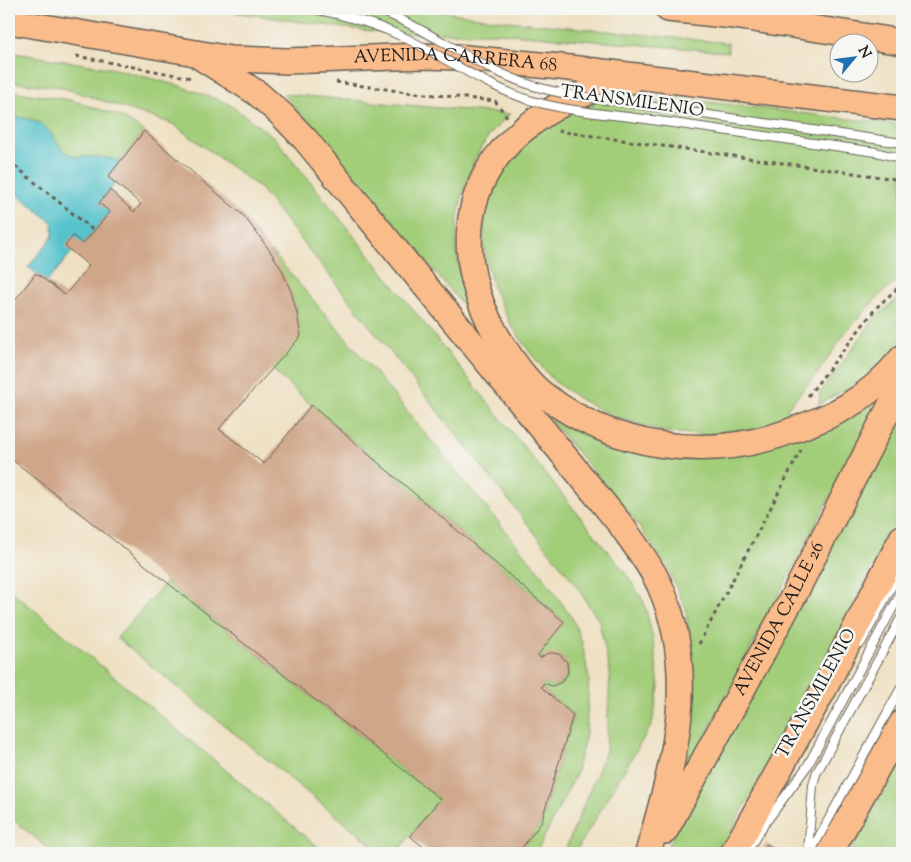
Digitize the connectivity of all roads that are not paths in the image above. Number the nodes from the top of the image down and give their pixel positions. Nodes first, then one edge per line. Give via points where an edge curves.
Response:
1 (314, 9) edge
2 (376, 9) edge
3 (668, 9) edge
4 (730, 12) edge
5 (9, 21) edge
6 (902, 42) edge
7 (194, 53) junction
8 (668, 79) junction
9 (902, 108) edge
10 (902, 144) edge
11 (902, 159) edge
12 (902, 358) edge
13 (902, 383) edge
14 (902, 538) edge
15 (902, 568) edge
16 (902, 591) edge
17 (902, 616) edge
18 (856, 654) dead end
19 (902, 686) edge
20 (902, 723) edge
21 (791, 773) dead end
22 (758, 833) junction
23 (648, 853) edge
24 (653, 853) edge
25 (733, 853) edge
26 (748, 853) edge
27 (809, 853) edge
28 (830, 853) edge

1 - 11 lane, TRANSMILENIO, bridge via 378,26 491,83 547,105 876,152
2 - 10 lane, TRANSMILENIO, bridge via 506,75 543,89
3 - 4 main road
4 - 6 main road
5 - 7 main road, AVENIDA CARRERA 68
7 - 8 main road, AVENIDA CARRERA 68 via 231,59 287,60 456,57
7 - 23 main road via 257,93 305,139 641,552 660,586 672,617 680,679 676,746
8 - 9 main road, AVENIDA CARRERA 68
8 - 12 main road via 629,81 582,94 544,114 509,141 485,174 470,216 469,248 479,299 496,336 520,370 546,397 576,416 610,431 649,444 707,448 765,439 822,420 869,393
13 - 24 main road, AVENIDA CALLE 26 via 795,594
14 - 25 main road via 824,689
15 - 18 lane, TRANSMILENIO
16 - 22 lane, TRANSMILENIO via 805,770
17 - 27 lane via 814,778
19 - 27 lane
20 - 28 main road
21 - 22 lane, TRANSMILENIO
22 - 26 lane, TRANSMILENIO

